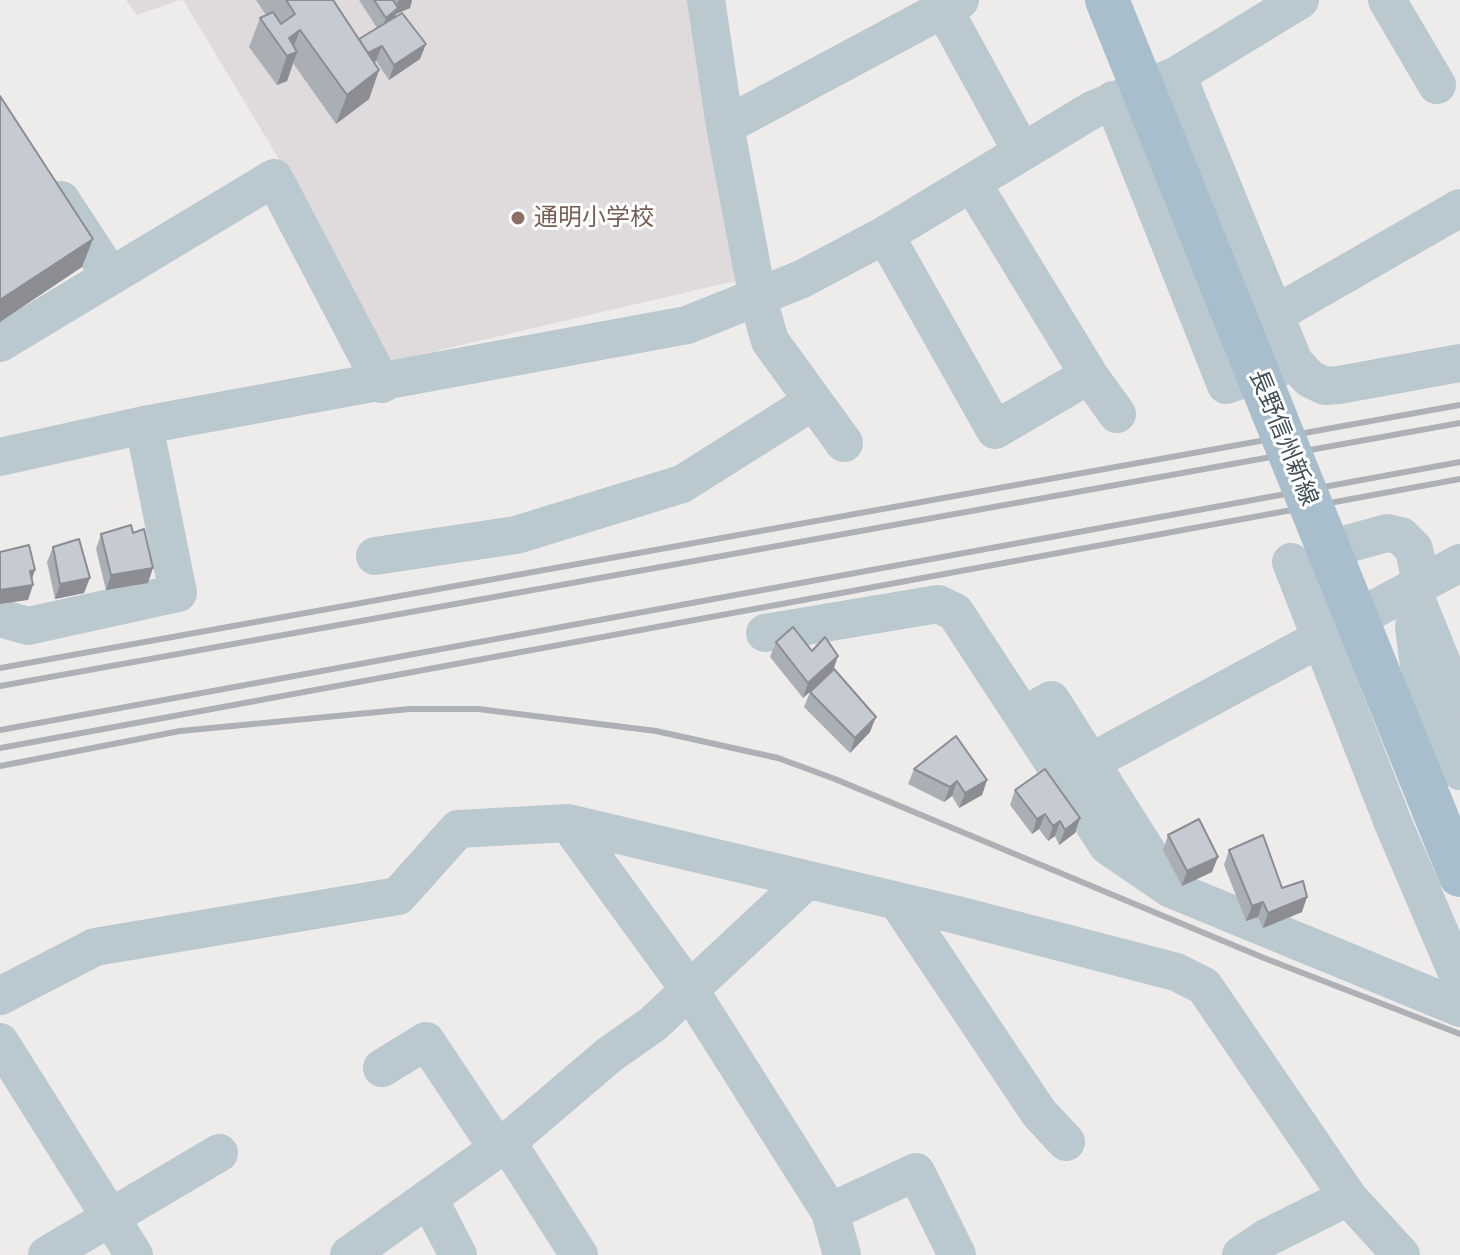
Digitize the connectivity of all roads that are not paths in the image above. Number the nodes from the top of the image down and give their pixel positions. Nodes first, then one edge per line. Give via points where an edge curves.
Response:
1 (706, 0) edge
2 (1107, 0) edge
3 (1300, 0) edge
4 (1387, 0) edge
5 (952, 4) edge
6 (1437, 85) dead end
7 (1144, 88) junction
8 (725, 126) junction
9 (1022, 152) junction
10 (42, 172) edge
11 (972, 183) junction
12 (1460, 208) edge
13 (885, 235) junction
14 (110, 275) junction
15 (758, 299) junction
16 (1274, 315) junction
17 (0, 343) edge
18 (1294, 362) junction
19 (1460, 363) edge
20 (1089, 375) junction
21 (382, 384) junction
22 (812, 402) junction
23 (1117, 414) dead end
24 (144, 425) junction
25 (844, 443) dead end
26 (0, 457) edge
27 (375, 556) dead end
28 (1310, 556) junction
29 (1460, 563) edge
30 (1412, 587) junction
31 (0, 618) edge
32 (765, 633) dead end
33 (1321, 635) junction
34 (1460, 708) edge
35 (1023, 716) junction
36 (1091, 762) junction
37 (1460, 771) edge
38 (568, 823) junction
39 (1460, 875) edge
40 (806, 881) junction
41 (1171, 889) junction
42 (898, 902) junction
43 (691, 992) junction
44 (0, 996) edge
45 (1460, 998) edge
46 (0, 1042) edge
47 (382, 1068) dead end
48 (1066, 1142) dead end
49 (502, 1145) junction
50 (219, 1153) dead end
51 (1348, 1197) junction
52 (429, 1199) junction
53 (830, 1212) junction
54 (109, 1217) junction
55 (47, 1255) edge
56 (134, 1255) edge
57 (349, 1255) edge
58 (458, 1255) edge
59 (579, 1255) edge
60 (842, 1255) edge
61 (957, 1255) edge
62 (1241, 1255) edge
63 (1401, 1255) edge

1 - 8 street
2 - 7 main road, 長野信州新線
3 - 7 street
4 - 6 street
5 - 8 street
5 - 9 street
7 - 9 street
7 - 16 street
7 - 18 street via 1226,385
7 - 28 main road, 長野信州新線, bridge via 1211,258
8 - 15 street
9 - 11 street
10 - 14 street
11 - 13 street
11 - 20 street
12 - 16 street
13 - 15 street
13 - 20 street via 995,430
14 - 17 street
14 - 21 street via 274,178
15 - 21 street via 687,325
15 - 22 street via 770,341
16 - 18 street
18 - 19 street via 1325,386
20 - 23 street
21 - 24 street
22 - 25 street
22 - 27 street via 682,484 516,535
24 - 26 street
24 - 31 street via 178,593 28,626
28 - 33 street
28 - 37 street, bridge via 1387,533 1401,536 1414,549 1419,665
28 - 39 main road, 長野信州新線, bridge
29 - 30 street
30 - 33 street
30 - 34 street
32 - 35 street via 938,604 955,612
33 - 36 street
33 - 45 street
35 - 36 street via 1051,700
35 - 41 street via 1108,846
36 - 41 street
38 - 40 street
38 - 43 street
38 - 44 street via 458,829 398,896 95,947
40 - 42 street
40 - 43 street
41 - 45 street
42 - 48 street via 1039,1113
42 - 51 street via 1176,972 1204,986
43 - 49 street
43 - 53 street
46 - 54 street
47 - 49 street via 426,1041
49 - 52 street
49 - 59 street
50 - 54 street
51 - 62 street
51 - 63 street
52 - 57 street
52 - 58 street
53 - 60 street
53 - 61 street via 916,1172
54 - 55 street
54 - 56 street

